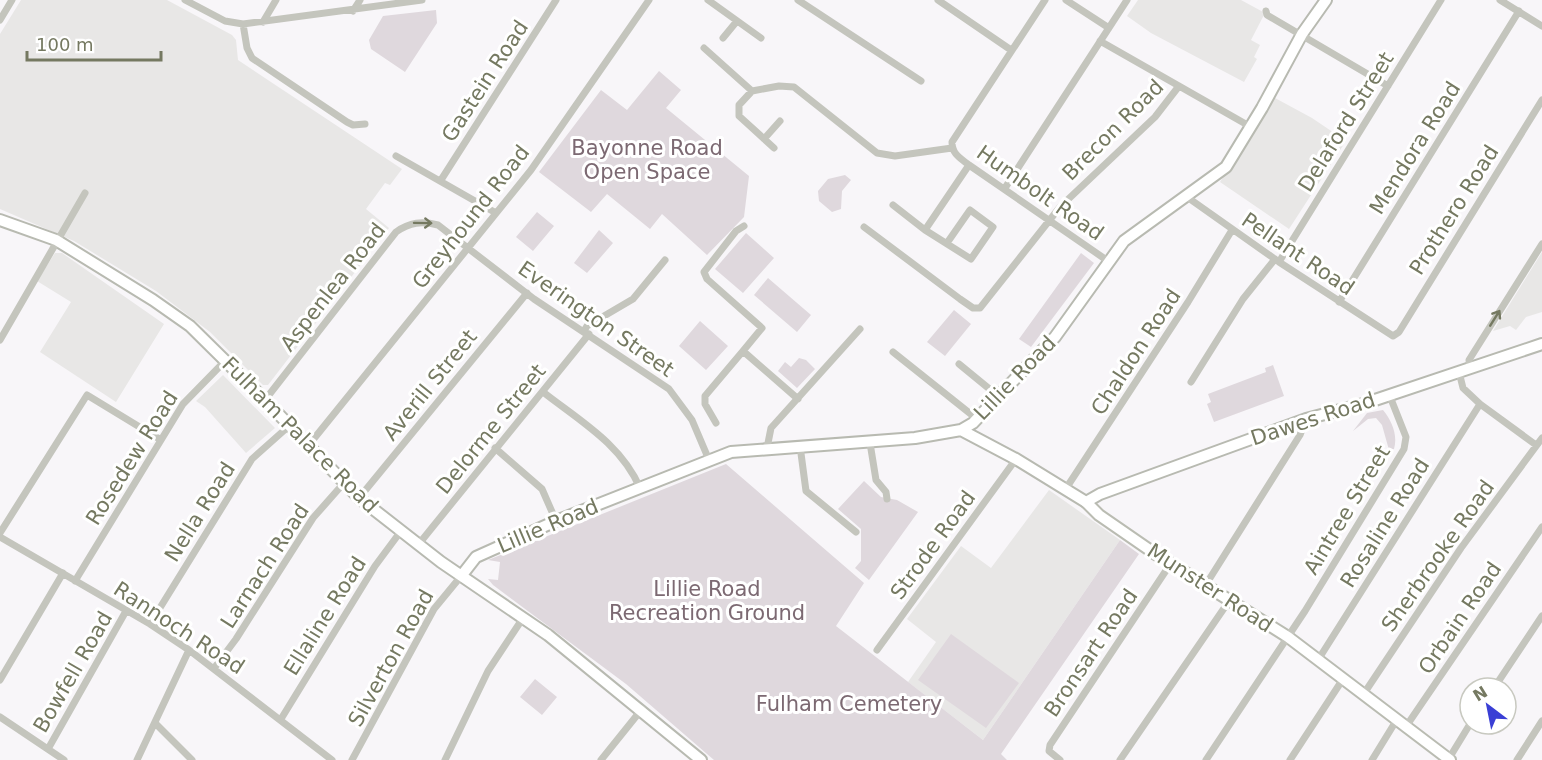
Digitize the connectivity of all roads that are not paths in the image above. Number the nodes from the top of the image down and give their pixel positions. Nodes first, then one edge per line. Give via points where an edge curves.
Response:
1 (12, 0) edge
2 (185, 0) edge
3 (276, 0) edge
4 (360, 0) edge
5 (422, 0) edge
6 (556, 0) edge
7 (649, 0) edge
8 (708, 0) edge
9 (798, 0) edge
10 (938, 0) edge
11 (1045, 0) edge
12 (1066, 0) edge
13 (1127, 0) edge
14 (1326, 0) edge
15 (1441, 0) edge
16 (1500, 0) edge
17 (353, 11) junction
18 (1266, 11) dead end
19 (1519, 11) junction
20 (0, 20) edge
21 (737, 21) junction
22 (263, 22) junction
23 (243, 24) junction
24 (1542, 26) edge
25 (1109, 28) junction
26 (1302, 34) junction
27 (723, 38) dead end
28 (761, 38) dead end
29 (1100, 41) junction
30 (704, 48) dead end
31 (1011, 50) junction
32 (921, 81) dead end
33 (1179, 86) junction
34 (1388, 86) junction
35 (752, 91) junction
36 (1542, 100) edge
37 (780, 121) dead end
38 (365, 124) dead end
39 (1251, 127) junction
40 (764, 139) junction
41 (774, 148) dead end
42 (952, 148) junction
43 (396, 156) dead end
44 (969, 165) junction
45 (441, 180) junction
46 (1005, 188) junction
47 (85, 193) dead end
48 (1187, 197) junction
49 (892, 205) dead end
50 (496, 213) junction
51 (1049, 218) junction
52 (0, 220) edge
53 (744, 226) dead end
54 (864, 227) dead end
55 (925, 230) junction
56 (1232, 230) junction
57 (56, 240) junction
58 (947, 243) junction
59 (1542, 244) edge
60 (469, 249) junction
61 (665, 260) dead end
62 (1108, 261) junction
63 (1277, 261) junction
64 (527, 293) junction
65 (1339, 302) junction
66 (860, 329) dead end
67 (587, 333) junction
68 (1393, 336) joint
69 (0, 340) edge
70 (1542, 344) edge
71 (743, 351) junction
72 (893, 352) dead end
73 (226, 360) junction
74 (959, 364) dead end
75 (1470, 368) junction
76 (1459, 372) junction
77 (1191, 382) dead end
78 (543, 392) junction
79 (1389, 394) junction
80 (998, 396) junction
81 (798, 399) junction
82 (265, 400) junction
83 (1480, 404) junction
84 (977, 419) junction
85 (1306, 419) junction
86 (716, 423) dead end
87 (289, 426) junction
88 (961, 430) junction
89 (161, 440) junction
90 (1540, 441) edge
91 (870, 442) junction
92 (308, 446) junction
93 (800, 446) junction
94 (495, 448) junction
95 (767, 448) junction
96 (1016, 459) junction
97 (709, 460) junction
98 (343, 484) junction
99 (640, 488) junction
100 (1065, 490) junction
101 (359, 498) junction
102 (887, 499) dead end
103 (1086, 502) junction
104 (556, 521) junction
105 (1542, 527) edge
106 (400, 531) junction
107 (856, 532) dead end
108 (0, 535) edge
109 (418, 545) junction
110 (1171, 564) junction
111 (63, 573) junction
112 (462, 574) junction
113 (75, 581) junction
114 (1205, 586) junction
115 (1229, 601) junction
116 (126, 611) junction
117 (1542, 616) edge
118 (523, 618) junction
119 (150, 624) junction
120 (1288, 637) junction
121 (189, 650) junction
122 (877, 650) dead end
123 (1318, 660) junction
124 (215, 668) junction
125 (1502, 676) edge
126 (1343, 679) junction
127 (0, 680) edge
128 (1363, 695) junction
129 (642, 709) junction
130 (0, 717) edge
131 (281, 719) junction
132 (1542, 721) edge
133 (156, 724) junction
134 (1401, 725) junction
135 (1463, 736) edge
136 (48, 749) junction
137 (64, 760) edge
138 (137, 760) edge
139 (192, 760) edge
140 (332, 760) edge
141 (352, 760) edge
142 (445, 760) edge
143 (601, 760) edge
144 (701, 760) edge
145 (1060, 760) edge
146 (1120, 760) edge
147 (1206, 760) edge
148 (1290, 760) edge
149 (1372, 760) edge
150 (1449, 760) edge
151 (1517, 760) edge

1 - 20 street
2 - 23 street via 225,21
3 - 22 street
4 - 17 street
5 - 17 street
6 - 45 street, Gastein Road
7 - 50 street, Greyhound Road via 538,161
8 - 21 street
9 - 32 street
10 - 31 street
11 - 31 street, Humbolt Road
12 - 25 street
13 - 25 street
14 - 26 main road, Lillie Road
15 - 34 street, Delaford Street
16 - 19 street
17 - 22 street
18 - 26 street
19 - 24 street
19 - 65 street, Mendora Road
21 - 27 street
21 - 28 street
22 - 23 street
23 - 38 street via 246,48 252,58 347,122
25 - 29 street
26 - 34 street
26 - 39 main road, Lillie Road
29 - 33 street
29 - 46 street
30 - 35 street
31 - 42 street, Humbolt Road via 952,142
33 - 39 street
33 - 51 street, Brecon Road via 1155,117
34 - 63 street, Delaford Street
35 - 40 street via 738,111 742,120
35 - 42 street via 794,87 884,155
36 - 68 street, Prothero Road
37 - 40 street
39 - 48 main road, Lillie Road via 1226,167
40 - 41 street
42 - 44 street, Humbolt Road
43 - 45 street
44 - 46 street, Humbolt Road
44 - 55 street
45 - 50 street
46 - 51 street, Humbolt Road
47 - 57 street
48 - 56 street, Pellant Road
48 - 62 main road, Lillie Road via 1140,227
49 - 55 street
50 - 60 street, Greyhound Road
51 - 54 street, Brecon Road via 980,308 973,309
51 - 62 street, Humbolt Road
52 - 57 main road, Fulham Palace Road
53 - 71 street via 704,272 762,328
55 - 58 street
56 - 63 street, Pellant Road
56 - 100 street, Chaldon Road
57 - 69 street
57 - 73 main road, Fulham Palace Road via 190,326
58 - 58 street via 970,210 993,227 970,259
75 -> 59 street via 1469,360
60 - 64 street, Everington Street
82 -> 60 street, Aspenlea Road via 404,226 416,222 438,225
60 - 92 street, Greyhound Road
61 - 67 street, Delorme Street via 633,299 587,326
62 - 80 main road, Lillie Road via 1055,337
63 - 65 street, Pellant Road
63 - 77 street, Delaford Street via 1243,299
64 - 67 street, Everington Street
64 - 101 street, Averill Street
65 - 68 street, Pellant Road
66 - 81 street
67 - 78 street, Delorme Street
67 - 97 street, Everington Street via 669,389 692,420
70 - 75 main road, Dawes Road
71 - 81 street
71 - 86 street via 705,396 705,404
72 - 84 street
73 - 82 main road, Fulham Palace Road
73 - 89 street, Rosedew Road via 195,389
74 - 80 street
75 - 76 main road, Dawes Road
76 - 79 main road, Dawes Road
76 - 83 street via 1463,388
78 - 94 street, Delorme Street
78 - 99 street via 617,450 631,466
79 - 85 main road, Dawes Road
79 - 120 street, Aintree Street via 1406,437 1404,449
80 - 84 main road, Lillie Road
81 - 95 street via 771,428
82 - 87 main road, Fulham Palace Road
83 - 90 street
83 - 123 street, Rosaline Road
84 - 88 main road, Lillie Road
85 - 103 main road, Dawes Road
85 - 114 street via 1300,435
87 - 92 main road, Fulham Palace Road
87 - 119 street, Nella Road via 252,459
88 - 91 main road, Lillie Road
88 - 96 main road, Munster Road
89 - 108 street via 87,395
89 - 113 street, Rosedew Road
90 - 128 street, Sherbrooke Road via 1461,548
91 - 93 main road, Lillie Road
91 - 102 street via 876,480
92 - 98 main road, Fulham Palace Road
93 - 95 main road, Lillie Road
93 - 107 street via 806,490
94 - 104 street via 542,489
94 - 109 street, Delorme Street
95 - 97 main road, Lillie Road via 731,452
96 - 100 main road, Munster Road
96 - 122 street, Strode Road
97 - 99 main road, Lillie Road
98 - 101 main road, Fulham Palace Road
98 - 124 street, Larnach Road via 313,518
99 - 104 main road, Lillie Road
100 - 103 main road, Munster Road
101 - 106 main road, Fulham Palace Road
103 - 110 main road, Munster Road
104 - 112 main road, Lillie Road via 476,557
105 - 134 street, Orbain Road
106 - 109 main road, Fulham Palace Road
106 - 131 street, Ellaline Road
108 - 111 street, Rannoch Road
109 - 112 main road, Fulham Palace Road
110 - 114 main road, Munster Road
110 - 145 street, Bronsart Road via 1050,745 1049,751
111 - 113 street, Rannoch Road
111 - 127 street
112 - 118 main road, Fulham Palace Road
112 - 141 street, Silverton Road via 434,609
113 - 116 street, Rannoch Road
114 - 115 main road, Munster Road
115 - 120 main road, Munster Road
115 - 146 street
116 - 119 street, Rannoch Road
116 - 136 street, Bowfell Road
117 - 125 street
118 - 129 main road, Fulham Palace Road
118 - 142 street via 488,671
119 - 121 street, Rannoch Road
120 - 123 main road, Munster Road
120 - 147 street, Aintree Street
121 - 124 street, Rannoch Road
121 - 133 street
123 - 126 main road, Munster Road
124 - 131 street, Rannoch Road
126 - 128 main road, Munster Road
126 - 148 street
128 - 134 main road, Munster Road
129 - 143 street
129 - 144 main road, Fulham Palace Road
130 - 136 street
131 - 140 street, Rannoch Road
132 - 151 street
133 - 138 street
133 - 139 street
134 - 149 street, Orbain Road
134 - 150 main road, Munster Road
135 - 150 street
136 - 137 street

